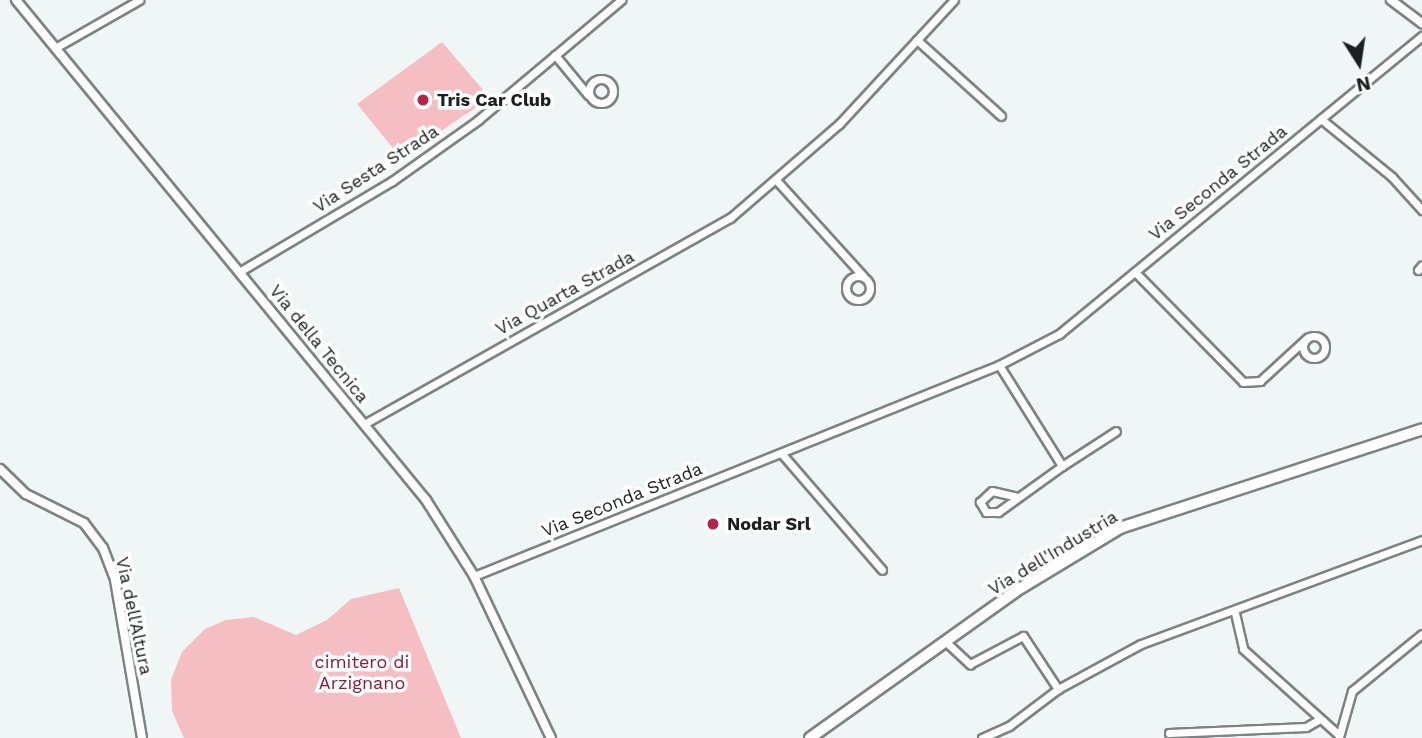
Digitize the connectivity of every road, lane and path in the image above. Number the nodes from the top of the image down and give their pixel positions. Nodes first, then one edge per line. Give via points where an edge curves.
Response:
1 (16, 0) edge
2 (138, 0) edge
3 (621, 0) edge
4 (954, 0) edge
5 (1391, 0) edge
6 (1422, 23) edge
7 (1422, 36) edge
8 (917, 40) junction
9 (55, 48) junction
10 (555, 55) junction
11 (597, 79) junction
12 (576, 80) junction
13 (590, 97) junction
14 (1000, 116) dead end
15 (1321, 119) junction
16 (777, 181) junction
17 (1422, 210) edge
18 (848, 257) junction
19 (239, 272) junction
20 (1135, 272) junction
21 (863, 276) junction
22 (848, 281) junction
23 (1307, 338) junction
24 (1285, 358) junction
25 (1312, 358) junction
26 (999, 365) junction
27 (364, 424) junction
28 (1422, 429) edge
29 (1116, 431) dead end
30 (782, 454) junction
31 (1062, 466) junction
32 (0, 469) edge
33 (1017, 497) junction
34 (1422, 540) edge
35 (882, 570) dead end
36 (474, 576) junction
37 (1235, 613) junction
38 (1422, 634) edge
39 (946, 642) junction
40 (1058, 689) junction
41 (1320, 719) junction
42 (1169, 733) dead end
43 (1339, 736) edge
44 (142, 738) edge
45 (551, 738) edge
46 (810, 738) edge
47 (982, 738) edge

1 - 9 street, Via della Tecnica
2 - 9 street
3 - 10 street, Via Sesta Strada
4 - 8 street, Via Quarta Strada
5 - 6 street
7 - 15 street, Via Seconda Strada
8 - 14 street
8 - 16 street, Via Quarta Strada via 839,124
9 - 19 street, Via della Tecnica
10 - 12 street
10 - 19 street, Via Sesta Strada via 478,120 392,181
11 - 12 street
11 - 13 street via 590,84
11 - 13 street via 609,81 612,95 600,103
12 - 13 street
15 - 17 street via 1392,177
15 - 20 street, Via Seconda Strada
16 - 18 street
16 - 27 street, Via Quarta Strada via 730,219
18 - 21 street
18 - 22 street
19 - 27 street, Via della Tecnica
20 - 24 street via 1243,382 1260,381
20 - 26 street, Via Seconda Strada via 1059,334
21 - 22 street
21 - 22 street via 871,289 861,300 847,294
23 - 24 street
23 - 25 street via 1303,351
23 - 25 street via 1317,336 1325,344 1323,354
24 - 25 street
26 - 30 street, Via Seconda Strada
26 - 31 street
27 - 36 street, Via della Tecnica via 426,500
28 - 39 main road, Via dell'Industria via 1120,528 1016,591
29 - 31 street
30 - 35 street
30 - 36 street, Via Seconda Strada
31 - 33 street
32 - 44 street, Via dell'Altura via 26,494 84,523 103,548 115,580
33 - 33 street via 988,491 981,506 994,513
34 - 37 street
36 - 45 street, Via della Tecnica
37 - 40 street via 1214,614 1142,644
37 - 41 street via 1243,649
38 - 43 street via 1352,691
39 - 40 street via 970,664 1023,636
39 - 46 main road, Via dell'Industria
40 - 47 street via 1009,726
41 - 42 street via 1306,727
41 - 43 street

